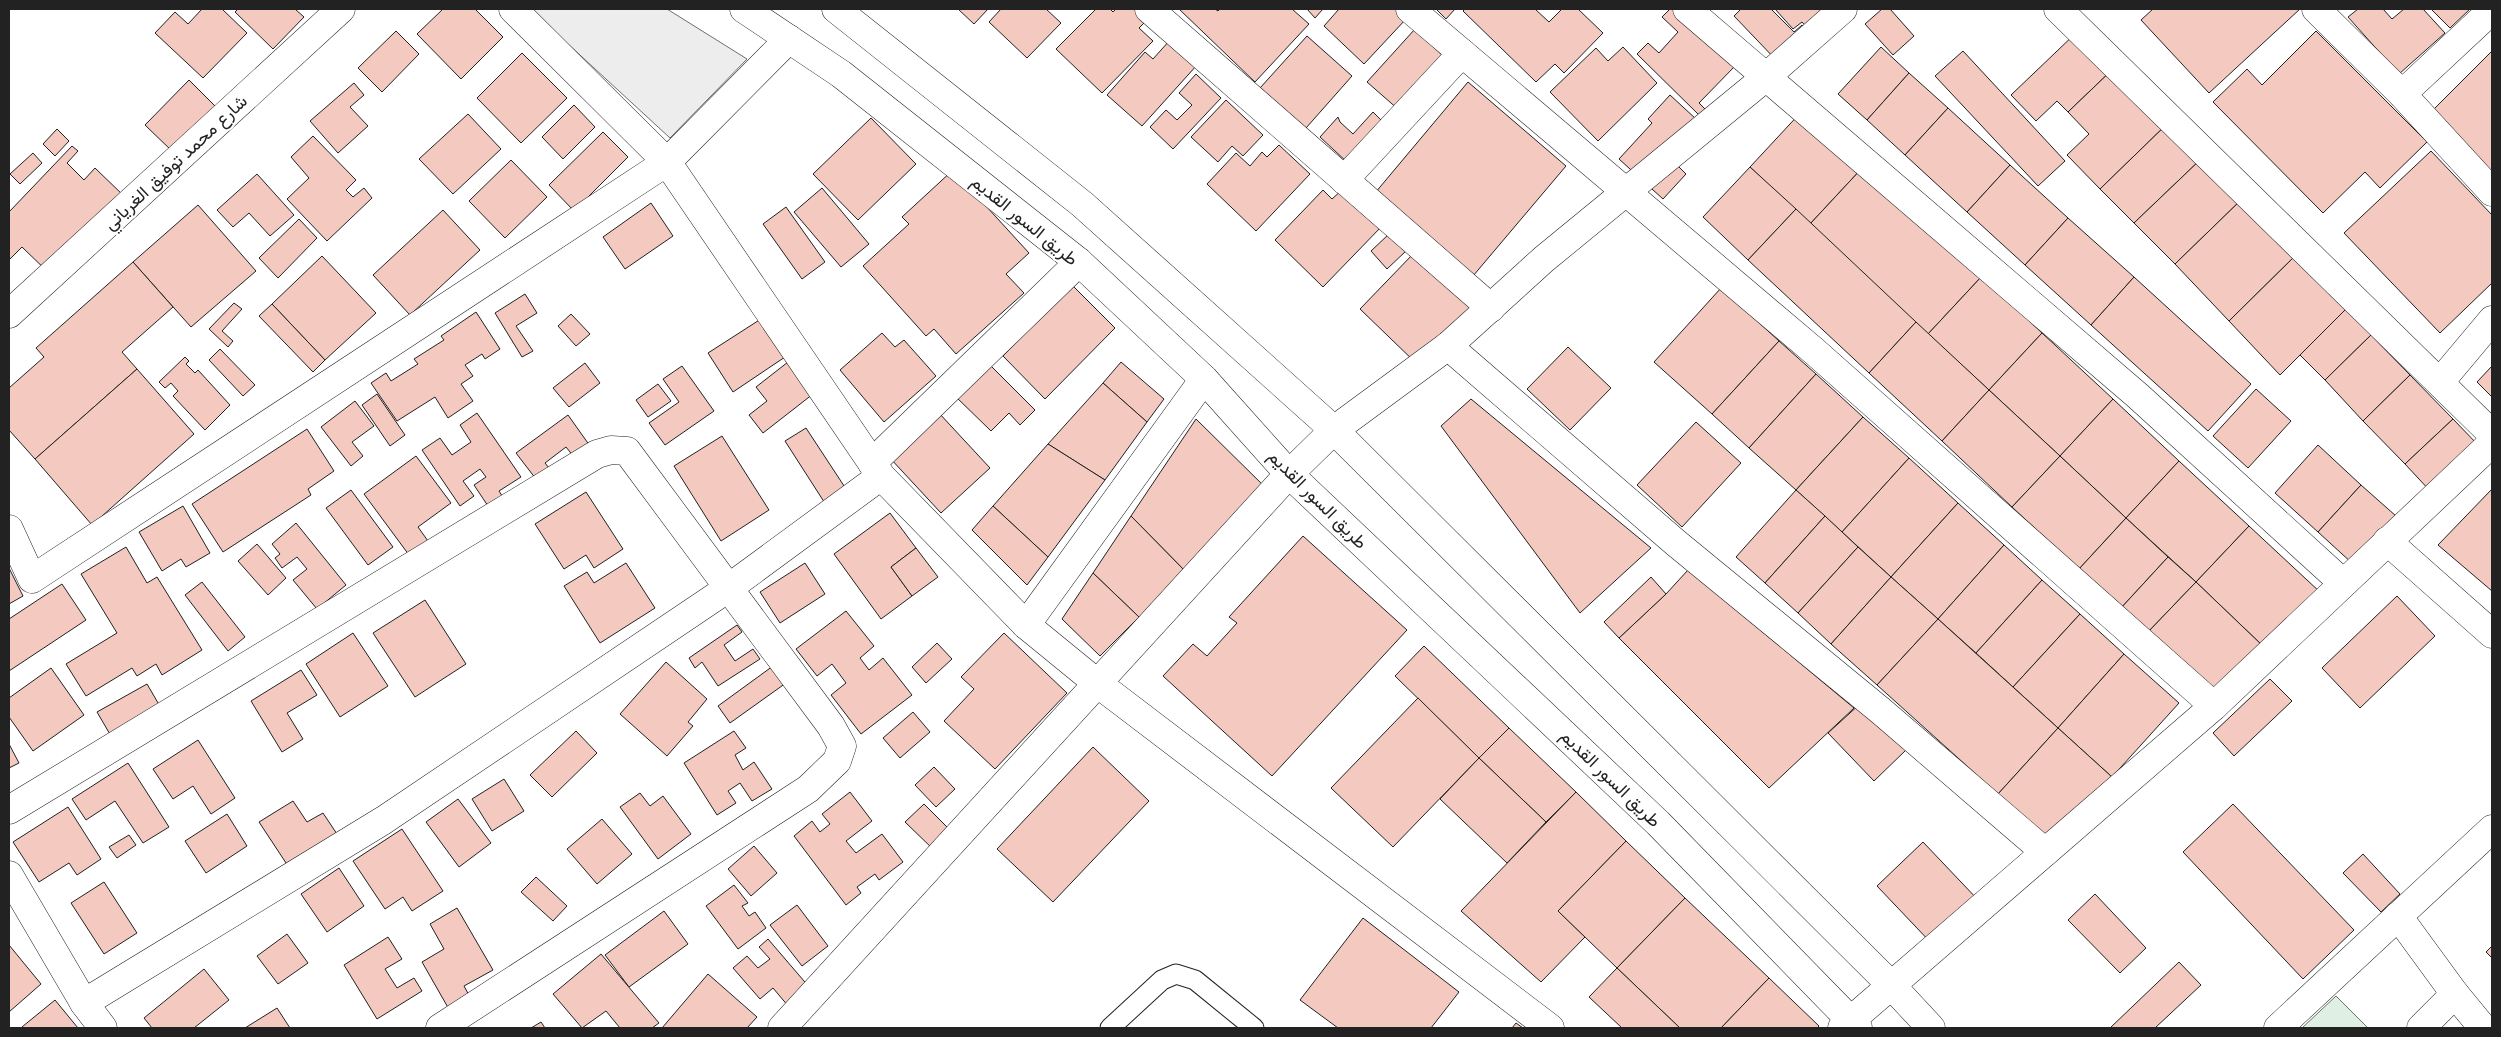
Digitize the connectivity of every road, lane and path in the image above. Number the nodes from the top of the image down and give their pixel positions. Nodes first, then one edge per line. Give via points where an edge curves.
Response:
1 (341, 9) edge
2 (513, 9) edge
3 (744, 9) edge
4 (836, 9) edge
5 (1149, 9) edge
6 (1410, 9) edge
7 (1687, 9) edge
8 (1843, 9) edge
9 (2058, 9) edge
10 (2316, 9) edge
11 (2492, 10) edge
12 (789, 39) junction
13 (1462, 52) junction
14 (1766, 77) junction
15 (2402, 94) junction
16 (667, 162) junction
17 (1344, 180) junction
18 (1624, 192) junction
19 (2492, 192) edge
20 (1080, 262) junction
21 (1491, 308) junction
22 (9, 314) edge
23 (2492, 320) edge
24 (1448, 346) junction
25 (1204, 379) junction
26 (2440, 382) junction
27 (1334, 430) junction
28 (2492, 434) edge
29 (2492, 443) edge
30 (877, 470) junction
31 (1289, 474) junction
32 (9, 529) edge
33 (2387, 541) junction
34 (2343, 583) junction
35 (730, 587) junction
36 (1026, 625) junction
37 (2492, 634) edge
38 (1097, 683) junction
39 (2214, 706) junction
40 (9, 810) edge
41 (2492, 829) edge
42 (2045, 852) junction
43 (9, 875) edge
44 (2398, 916) junction
45 (1892, 986) junction
46 (2455, 994) junction
47 (84, 1003) junction
48 (1850, 1026) edge
49 (102, 1028) edge
50 (440, 1028) edge
51 (782, 1028) edge
52 (1110, 1028) edge
53 (1254, 1028) edge
54 (1550, 1028) edge
55 (1931, 1028) edge
56 (2278, 1028) edge
57 (2421, 1028) edge
58 (2483, 1028) edge

1 - 22 street, شارع محمد توفيق الغرياني
2 - 16 street
3 - 12 street, طريق السور القديم
4 - 27 street via 1082,204
5 - 17 street
6 - 13 street
7 - 14 street
8 - 14 street
9 - 26 street
10 - 15 street
11 - 15 street
12 - 16 street
12 - 20 street, طريق السور القديم via 841,74
13 - 17 street
13 - 18 street
14 - 18 street
14 - 34 street via 2138,396
15 - 19 street
16 - 30 street
16 - 32 street via 32,579
17 - 21 street
18 - 21 street
18 - 39 street via 1821,358
20 - 25 street, طريق السور القديم
20 - 30 street
21 - 24 street
23 - 26 street
24 - 27 street
24 - 42 street via 1676,543 1881,711
25 - 31 street, طريق السور القديم
25 - 36 street
26 - 28 street
27 - 31 street
27 - 45 street
29 - 33 street
30 - 35 street
30 - 36 street
31 - 38 street
31 - 48 street, طريق السور القديم via 1658,823
33 - 34 street
33 - 37 street
34 - 39 street
35 - 40 street via 627,451 611,450 597,454
35 - 47 street via 384,820
35 - 50 street via 831,726 842,746 837,761 808,789
36 - 38 street
38 - 51 street
38 - 54 street
39 - 42 street
41 - 44 street
42 - 45 street
43 - 47 street
44 - 46 street
44 - 56 street
45 - 48 street
45 - 55 street
46 - 57 street
46 - 58 street
47 - 49 street
52 - 53 lane via 1162,980 1176,974 1195,980

